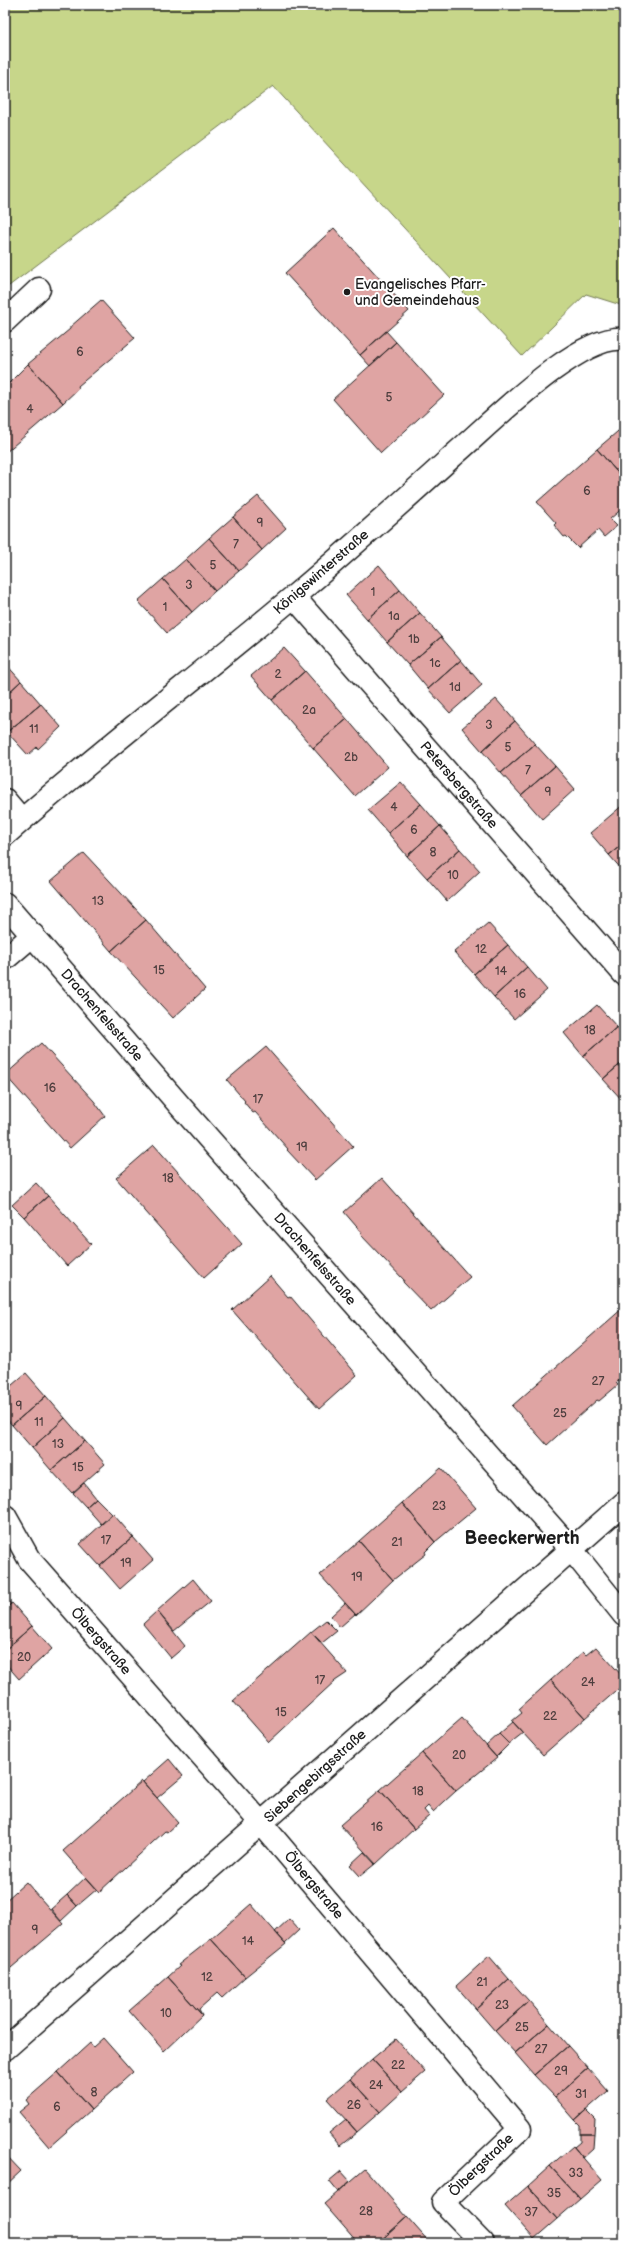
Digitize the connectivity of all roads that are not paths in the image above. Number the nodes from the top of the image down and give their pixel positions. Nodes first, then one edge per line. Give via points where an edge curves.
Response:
1 (39, 289) dead end
2 (5, 321) edge
3 (624, 339) edge
4 (294, 597) junction
5 (5, 800) edge
6 (22, 820) junction
7 (5, 835) edge
8 (5, 904) edge
9 (33, 935) junction
10 (5, 959) edge
11 (624, 974) edge
12 (624, 1503) edge
13 (5, 1516) edge
14 (571, 1549) junction
15 (624, 1615) edge
16 (261, 1823) junction
17 (5, 2049) edge
18 (483, 2243) edge

1 - 2 street
3 - 4 street, Königswinterstraße via 616,338 584,349 522,393
4 - 6 street, Königswinterstraße
4 - 11 street, Petersbergstraße
5 - 6 street
6 - 7 street
8 - 9 street, Drachenfelsstraße
9 - 10 street
9 - 14 street, Drachenfelsstraße via 181,1107
12 - 14 street, Siebengebirgsstraße
13 - 16 street, Ölbergstraße via 29,1559
14 - 15 street, Drachenfelsstraße
14 - 16 street, Siebengebirgsstraße
16 - 17 street, Siebengebirgsstraße
16 - 18 street, Ölbergstraße via 520,2129 443,2202

